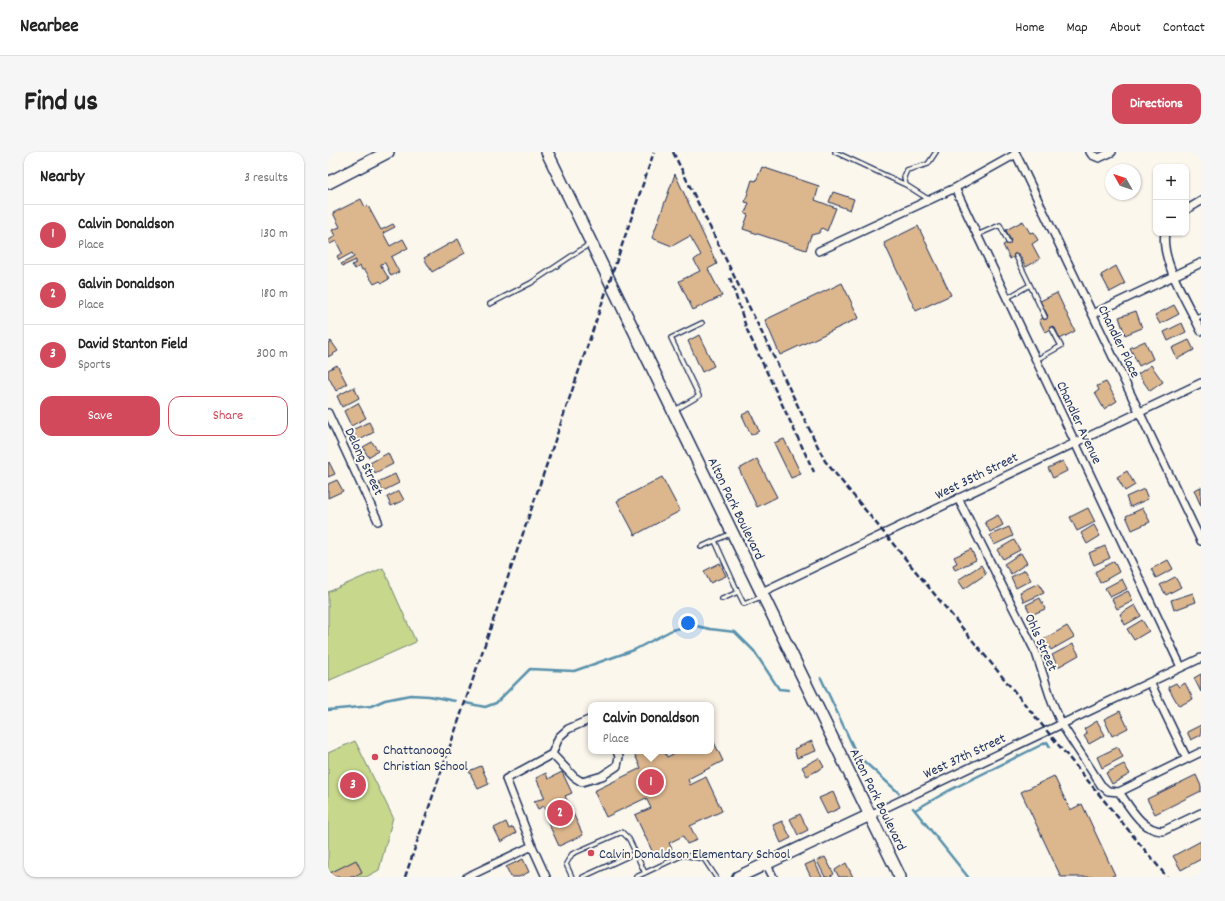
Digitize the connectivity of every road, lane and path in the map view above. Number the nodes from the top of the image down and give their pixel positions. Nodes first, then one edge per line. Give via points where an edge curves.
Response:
1 (388, 152) edge
2 (547, 152) edge
3 (835, 152) edge
4 (936, 152) edge
5 (1090, 152) edge
6 (1112, 152) edge
7 (1015, 153) edge
8 (328, 183) edge
9 (906, 185) junction
10 (955, 188) junction
11 (929, 200) junction
12 (1201, 201) edge
13 (1189, 208) edge
14 (977, 235) junction
15 (1164, 236) edge
16 (592, 242) junction
17 (1008, 242) dead end
18 (819, 251) dead end
19 (1016, 256) dead end
20 (1201, 264) edge
21 (1175, 276) junction
22 (1030, 286) junction
23 (1007, 298) junction
24 (490, 304) dead end
25 (1093, 314) junction
26 (1045, 317) dead end
27 (1198, 318) edge
28 (702, 323) dead end
29 (1052, 329) dead end
30 (1201, 331) edge
31 (1036, 360) junction
32 (1201, 383) edge
33 (674, 411) junction
34 (1140, 412) junction
35 (328, 413) edge
36 (1075, 442) junction
37 (958, 498) junction
38 (378, 521) dead end
39 (1198, 525) edge
40 (733, 532) junction
41 (715, 541) junction
42 (1201, 541) edge
43 (701, 547) dead end
44 (738, 592) junction
45 (763, 594) junction
46 (722, 599) dead end
47 (1201, 658) edge
48 (1181, 667) junction
49 (1150, 682) junction
50 (588, 720) edge
51 (1062, 725) junction
52 (1201, 752) edge
53 (552, 754) junction
54 (618, 754) edge
55 (1187, 759) junction
56 (1119, 792) junction
57 (1201, 813) edge
58 (870, 815) junction
59 (532, 846) junction
60 (635, 853) junction
61 (766, 863) junction
62 (645, 873) junction
63 (467, 877) edge
64 (546, 877) edge
65 (572, 877) edge
66 (584, 877) edge
67 (636, 877) edge
68 (716, 877) edge
69 (738, 877) edge
70 (773, 877) edge
71 (900, 877) edge

1 - 8 main road
2 - 16 main road, Alton Park Boulevard
3 - 9 lane
4 - 9 lane via 928,164 907,170 904,177
5 - 6 street via 1099,158
7 - 10 street
7 - 25 street, Chandler Place
9 - 11 lane
10 - 11 street
10 - 14 street, Chandler Avenue
11 - 18 street
12 - 13 street
14 - 17 lane via 1000,225
14 - 23 street, Chandler Avenue
15 - 21 street via 1166,257
16 - 24 lane via 531,283
16 - 33 main road, Alton Park Boulevard
19 - 22 lane
20 - 21 street
21 - 25 street
21 - 27 street
22 - 23 lane
22 - 26 lane
23 - 31 street, Chandler Avenue
25 - 34 street, Chandler Place
27 - 30 street
28 - 33 lane via 672,338 699,396
29 - 31 lane via 1061,346
31 - 36 street, Chandler Avenue
32 - 34 street, West 35th Street
33 - 40 main road, Alton Park Boulevard
34 - 36 street, West 35th Street
34 - 39 street, Chandler Place
35 - 38 street, Delong Street
36 - 37 street, West 35th Street
36 - 48 street, Chandler Avenue
37 - 45 street, West 35th Street
37 - 51 street, Ohls Street via 1036,653
39 - 42 street, Chandler Place
40 - 41 lane
40 - 45 main road, Alton Park Boulevard
41 - 43 lane
41 - 44 lane
44 - 45 lane via 744,604
44 - 46 lane
45 - 58 main road, Alton Park Boulevard
47 - 48 street, West 37th Street
48 - 49 street, West 37th Street
49 - 51 street, West 37th Street
49 - 55 street
50 - 53 street via 568,729 559,737
51 - 56 street, Ohls Street via 1096,778 1108,791
51 - 58 street, West 37th Street
52 - 55 street
53 - 54 street via 582,782 602,776 617,766
53 - 59 street via 506,779
55 - 56 street
56 - 57 street via 1146,827 1156,831 1163,831
58 - 61 main road, West 37th Street
58 - 71 main road, Alton Park Boulevard
59 - 63 street
59 - 64 street
60 - 62 lane
60 - 65 lane via 629,839 622,832 572,854 566,864
60 - 66 lane
61 - 69 main road, West 37th Street
61 - 70 street
62 - 67 lane
62 - 68 lane via 683,855 704,859

